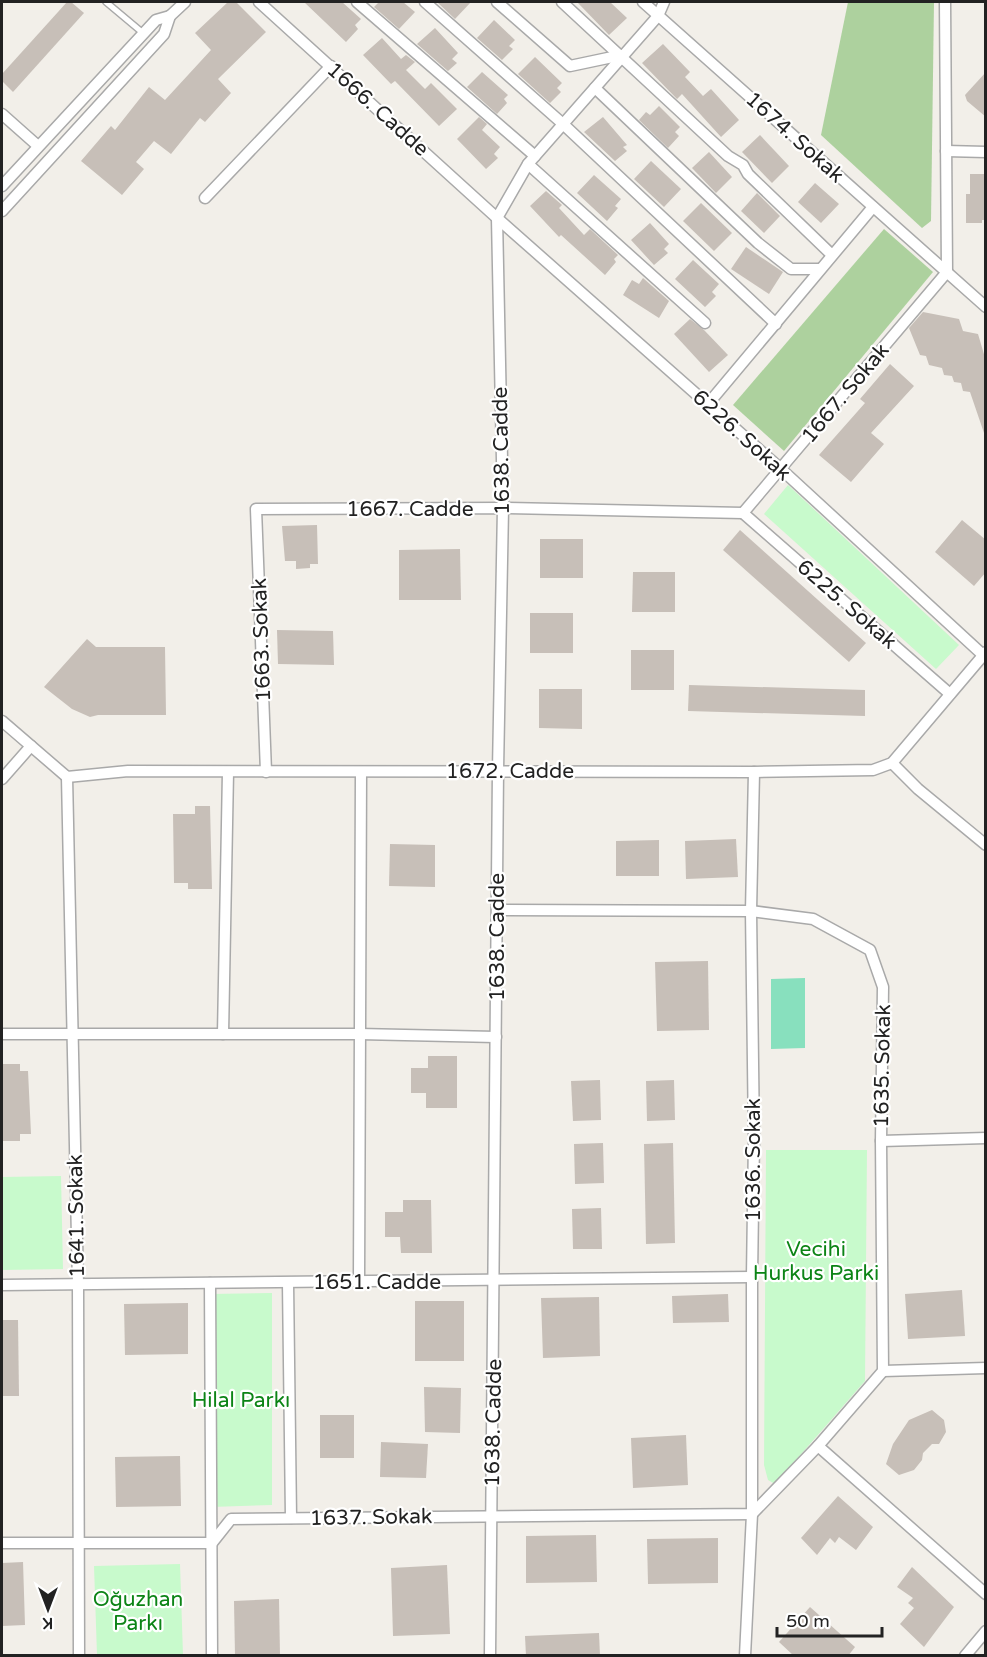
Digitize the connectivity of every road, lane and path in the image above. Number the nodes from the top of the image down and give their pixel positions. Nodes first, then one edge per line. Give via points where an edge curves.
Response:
1 (106, 2) edge
2 (185, 2) edge
3 (259, 2) edge
4 (357, 2) edge
5 (425, 2) edge
6 (497, 2) edge
7 (562, 2) edge
8 (643, 2) edge
9 (664, 2) edge
10 (945, 2) edge
11 (171, 16) junction
12 (658, 16) junction
13 (142, 33) junction
14 (622, 56) junction
15 (330, 66) junction
16 (595, 88) junction
17 (2, 114) edge
18 (563, 124) junction
19 (38, 146) junction
20 (946, 151) junction
21 (986, 152) edge
22 (531, 160) junction
23 (2, 186) edge
24 (205, 198) dead end
25 (873, 207) junction
26 (2, 211) edge
27 (497, 218) junction
28 (832, 255) junction
29 (820, 269) junction
30 (947, 273) junction
31 (986, 308) edge
32 (705, 323) dead end
33 (776, 324) junction
34 (708, 404) junction
35 (781, 469) junction
36 (503, 508) junction
37 (256, 509) joint
38 (743, 513) junction
39 (984, 654) edge
40 (950, 694) junction
41 (2, 721) edge
42 (31, 746) junction
43 (892, 763) junction
44 (498, 770) junction
45 (228, 772) junction
46 (266, 772) junction
47 (361, 772) junction
48 (754, 772) junction
49 (67, 777) junction
50 (2, 779) edge
51 (986, 845) edge
52 (498, 910) junction
53 (751, 911) junction
54 (2, 1034) edge
55 (72, 1034) junction
56 (223, 1034) junction
57 (359, 1034) junction
58 (496, 1037) junction
59 (986, 1138) edge
60 (881, 1141) junction
61 (752, 1277) junction
62 (494, 1281) junction
63 (288, 1282) junction
64 (359, 1282) junction
65 (210, 1283) junction
66 (78, 1284) junction
67 (2, 1285) edge
68 (986, 1368) edge
69 (883, 1371) junction
70 (818, 1446) junction
71 (752, 1514) junction
72 (491, 1515) junction
73 (291, 1518) junction
74 (2, 1543) edge
75 (212, 1543) junction
76 (78, 1544) junction
77 (986, 1594) edge
78 (986, 1631) edge
79 (79, 1656) edge
80 (212, 1656) edge
81 (490, 1656) edge
82 (746, 1656) edge
83 (965, 1656) edge

1 - 13 lane
2 - 11 street
3 - 15 street, 1666. Cadde
4 - 22 street
5 - 18 street
6 - 14 street via 570,66
7 - 14 street
8 - 12 street, 1674. Sokak
9 - 12 street
10 - 20 street
11 - 13 street via 156,20
11 - 26 street via 164,34
12 - 14 street
12 - 25 street, 1674. Sokak
13 - 19 street
14 - 16 street
14 - 28 street via 728,156 743,165
15 - 24 street
15 - 27 street, 1666. Cadde
16 - 18 street
16 - 29 street via 758,243 791,268
17 - 19 street
18 - 22 street
18 - 33 street
19 - 23 street
20 - 21 street
20 - 30 street
22 - 27 street
22 - 32 street
25 - 28 street
25 - 30 street, 1674. Sokak
27 - 34 street, 6226. Sokak
27 - 36 street, 1638. Cadde
28 - 29 street
29 - 33 street
30 - 31 street, 1674. Sokak
30 - 35 street, 1667. Sokak
33 - 34 street
34 - 35 street, 6226. Sokak
35 - 38 street, 1667. Sokak
35 - 39 street, 6226. Sokak
36 - 37 street, 1667. Cadde
36 - 38 street, 1667. Cadde
36 - 44 street, 1638. Cadde
37 - 46 street, 1663. Sokak
38 - 40 street, 6225. Sokak
39 - 40 street
40 - 43 street
41 - 42 street
42 - 49 street
42 - 50 street
43 - 48 street, 1672. Cadde via 873,770
43 - 51 street
44 - 47 street, 1672. Cadde
44 - 48 street, 1672. Cadde
44 - 52 street, 1638. Cadde
45 - 46 street, 1672. Cadde
45 - 49 street, 1672. Cadde via 128,771
45 - 56 street
46 - 47 street, 1672. Cadde
47 - 57 street
48 - 53 street, 1636. Sokak
49 - 55 street, 1641. Sokak
52 - 53 street, 1635. Sokak
52 - 58 street, 1638. Cadde
53 - 60 street, 1635. Sokak via 813,919 870,950 883,987
53 - 61 street, 1636. Sokak
54 - 55 street
55 - 56 street
55 - 66 street, 1641. Sokak
56 - 57 street
57 - 58 street
57 - 64 street
58 - 62 street, 1638. Cadde
59 - 60 street
60 - 69 street, 1635. Sokak
61 - 62 street, 1651. Cadde
61 - 71 street, 1636. Sokak
62 - 64 street, 1651. Cadde
62 - 72 street, 1638. Cadde
63 - 64 street, 1651. Cadde
63 - 65 street, 1651. Cadde
63 - 73 street
65 - 66 street, 1651. Cadde
65 - 75 street
66 - 67 street, 1651. Cadde
66 - 76 street, 1641. Sokak
68 - 69 street
69 - 70 street
70 - 71 street
70 - 77 street
71 - 72 street, 1637. Sokak
71 - 82 street, 1636. Sokak
72 - 73 street, 1637. Sokak
72 - 81 street, 1638. Cadde
73 - 75 street, 1637. Sokak via 231,1519
74 - 76 street
75 - 76 street
75 - 80 street
76 - 79 street, 1641. Sokak
78 - 83 street

